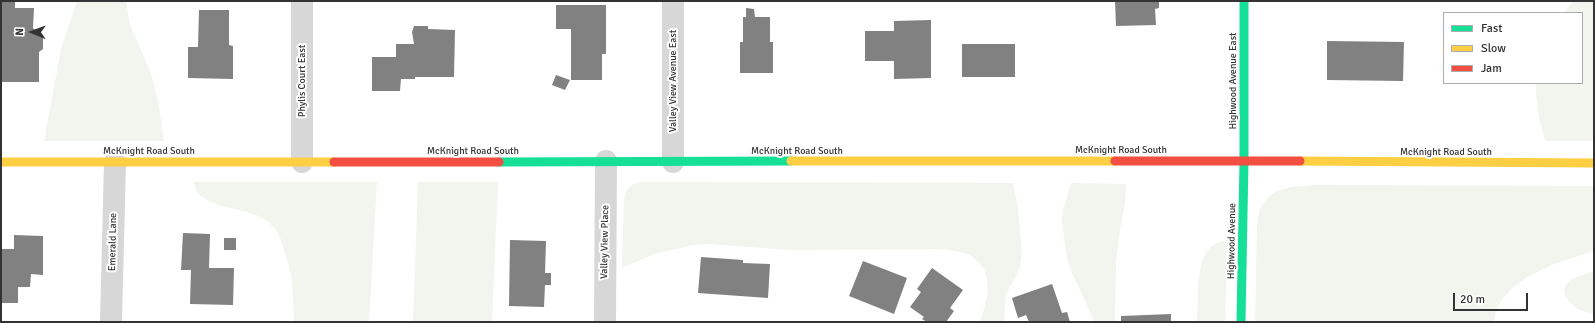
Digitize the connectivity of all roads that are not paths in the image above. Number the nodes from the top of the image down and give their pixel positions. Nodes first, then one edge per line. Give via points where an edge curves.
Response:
1 (302, 1) edge
2 (672, 1) edge
3 (1244, 1) edge
4 (606, 161) junction
5 (1244, 161) junction
6 (1, 162) edge
7 (115, 162) junction
8 (302, 162) junction
9 (673, 162) junction
10 (1594, 163) edge
11 (111, 322) edge
12 (605, 322) edge
13 (1241, 322) edge

1 - 8 street, Phylis Court East
2 - 9 street, Valley View Avenue East
3 - 5 street, Highwood Avenue East
4 - 8 street, McKnight Road South
4 - 9 street, McKnight Road South
4 - 12 street, Valley View Place
5 - 9 street, McKnight Road South
5 - 10 street, McKnight Road South
5 - 13 street, Highwood Avenue
6 - 7 street, McKnight Road South
7 - 8 street, McKnight Road South
7 - 11 street, Emerald Lane

